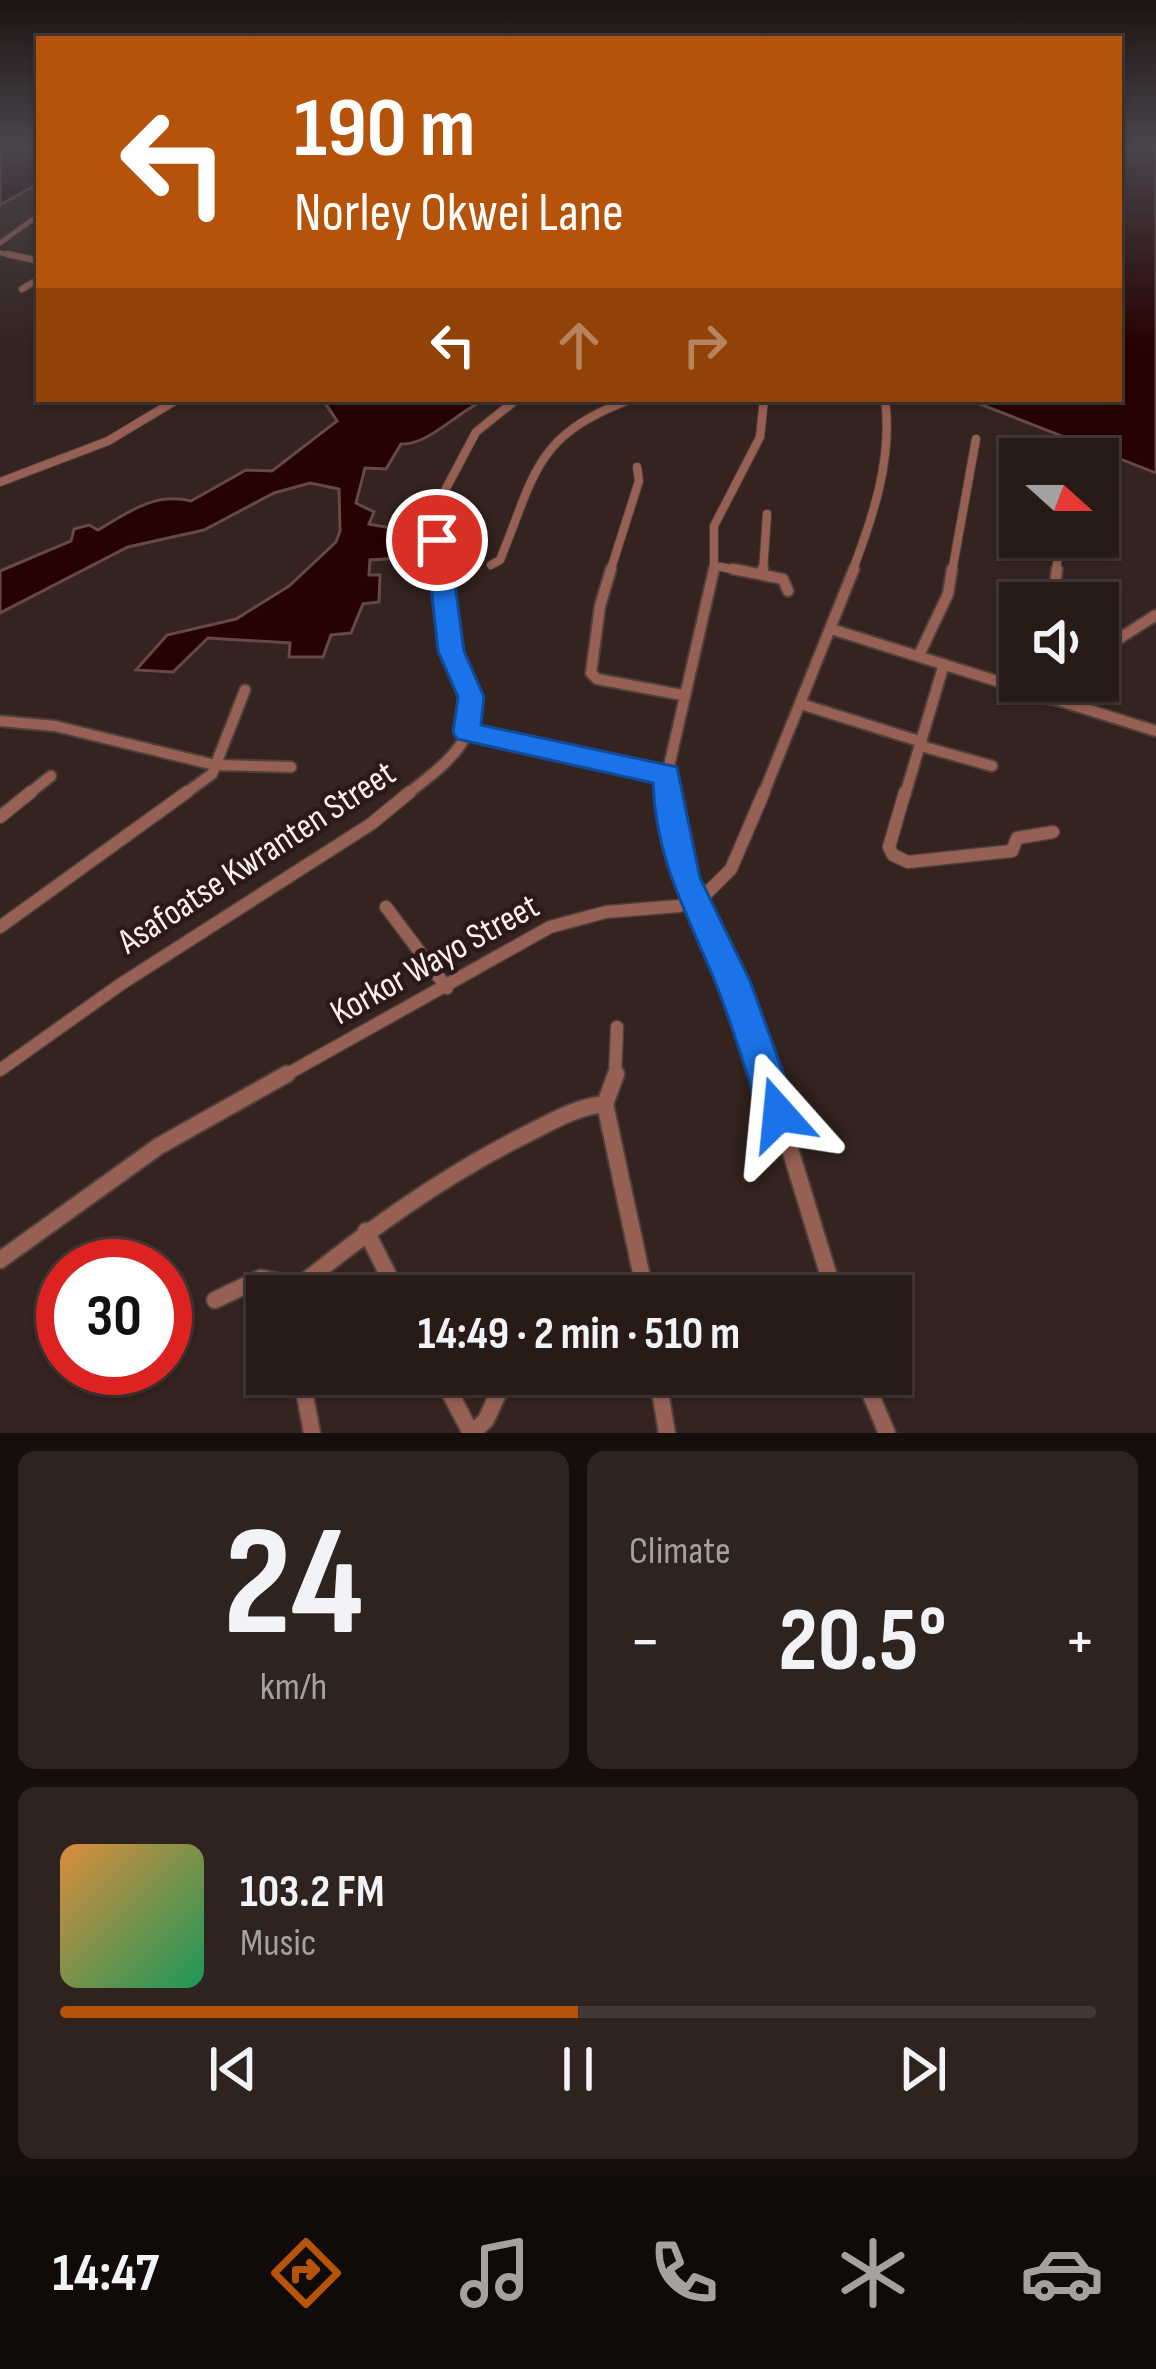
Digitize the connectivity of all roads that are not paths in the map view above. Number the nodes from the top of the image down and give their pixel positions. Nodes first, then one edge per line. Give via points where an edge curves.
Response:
1 (36, 217) edge
2 (0, 243) edge
3 (0, 253) edge
4 (36, 260) edge
5 (36, 281) edge
6 (22, 289) dead end
7 (173, 402) edge
8 (513, 402) edge
9 (622, 402) edge
10 (764, 402) edge
11 (886, 402) edge
12 (976, 439) dead end
13 (637, 467) dead end
14 (0, 482) edge
15 (767, 514) dead end
16 (491, 565) dead end
17 (715, 566) junction
18 (763, 575) junction
19 (788, 591) dead end
20 (1156, 615) edge
21 (831, 628) junction
22 (1119, 639) edge
23 (919, 656) junction
24 (944, 664) junction
25 (999, 678) edge
26 (245, 690) dead end
27 (682, 695) junction
28 (1059, 702) edge
29 (804, 705) junction
30 (0, 721) edge
31 (1156, 731) edge
32 (467, 732) junction
33 (921, 744) junction
34 (215, 765) junction
35 (992, 766) dead end
36 (291, 767) dead end
37 (667, 775) junction
38 (51, 776) dead end
39 (0, 817) edge
40 (1053, 832) dead end
41 (693, 904) junction
42 (386, 907) dead end
43 (0, 927) edge
44 (447, 988) junction
45 (617, 1027) dead end
46 (0, 1070) edge
47 (605, 1104) junction
48 (366, 1232) junction
49 (0, 1260) edge
50 (312, 1275) edge
51 (388, 1275) edge
52 (642, 1275) edge
53 (829, 1275) edge
54 (246, 1285) edge
55 (215, 1300) dead end
56 (305, 1395) edge
57 (451, 1395) edge
58 (497, 1395) edge
59 (661, 1395) edge
60 (871, 1395) edge
61 (312, 1433) edge
62 (471, 1433) edge
63 (667, 1433) edge
64 (887, 1433) edge

1 - 2 street
3 - 4 street
5 - 6 street
7 - 14 street via 108,441
8 - 32 street via 476,432 433,513 451,651 471,697
9 - 16 street via 580,417 550,443
10 - 17 street via 760,437 717,514
11 - 21 street via 891,419 879,484
12 - 23 street via 948,594
13 - 27 street via 599,606 591,673
15 - 18 street
17 - 18 street
17 - 27 street
18 - 19 street via 783,579
20 - 22 street
21 - 23 street
21 - 29 street
23 - 24 street
24 - 25 street
24 - 33 street
26 - 34 street
27 - 37 street
28 - 31 street
29 - 33 street
29 - 41 street via 731,869
30 - 34 street via 90,731
32 - 37 street
32 - 46 street, Asafoatse Kwranten Street via 447,762 386,813
33 - 35 street
33 - 40 street via 892,855 908,862 1012,850 1017,838
34 - 36 street
34 - 43 street via 212,775
37 - 41 street via 669,816
38 - 39 street
41 - 44 street, Korkor Wayo Street via 564,922
41 - 53 street via 733,981
42 - 44 street
44 - 49 street, Korkor Wayo Street via 159,1146
45 - 47 street via 617,1071
47 - 48 street via 577,1108 475,1157
47 - 52 street
48 - 50 street
48 - 51 street
54 - 55 street
56 - 61 street
57 - 62 street
58 - 62 street
59 - 63 street
60 - 64 street

